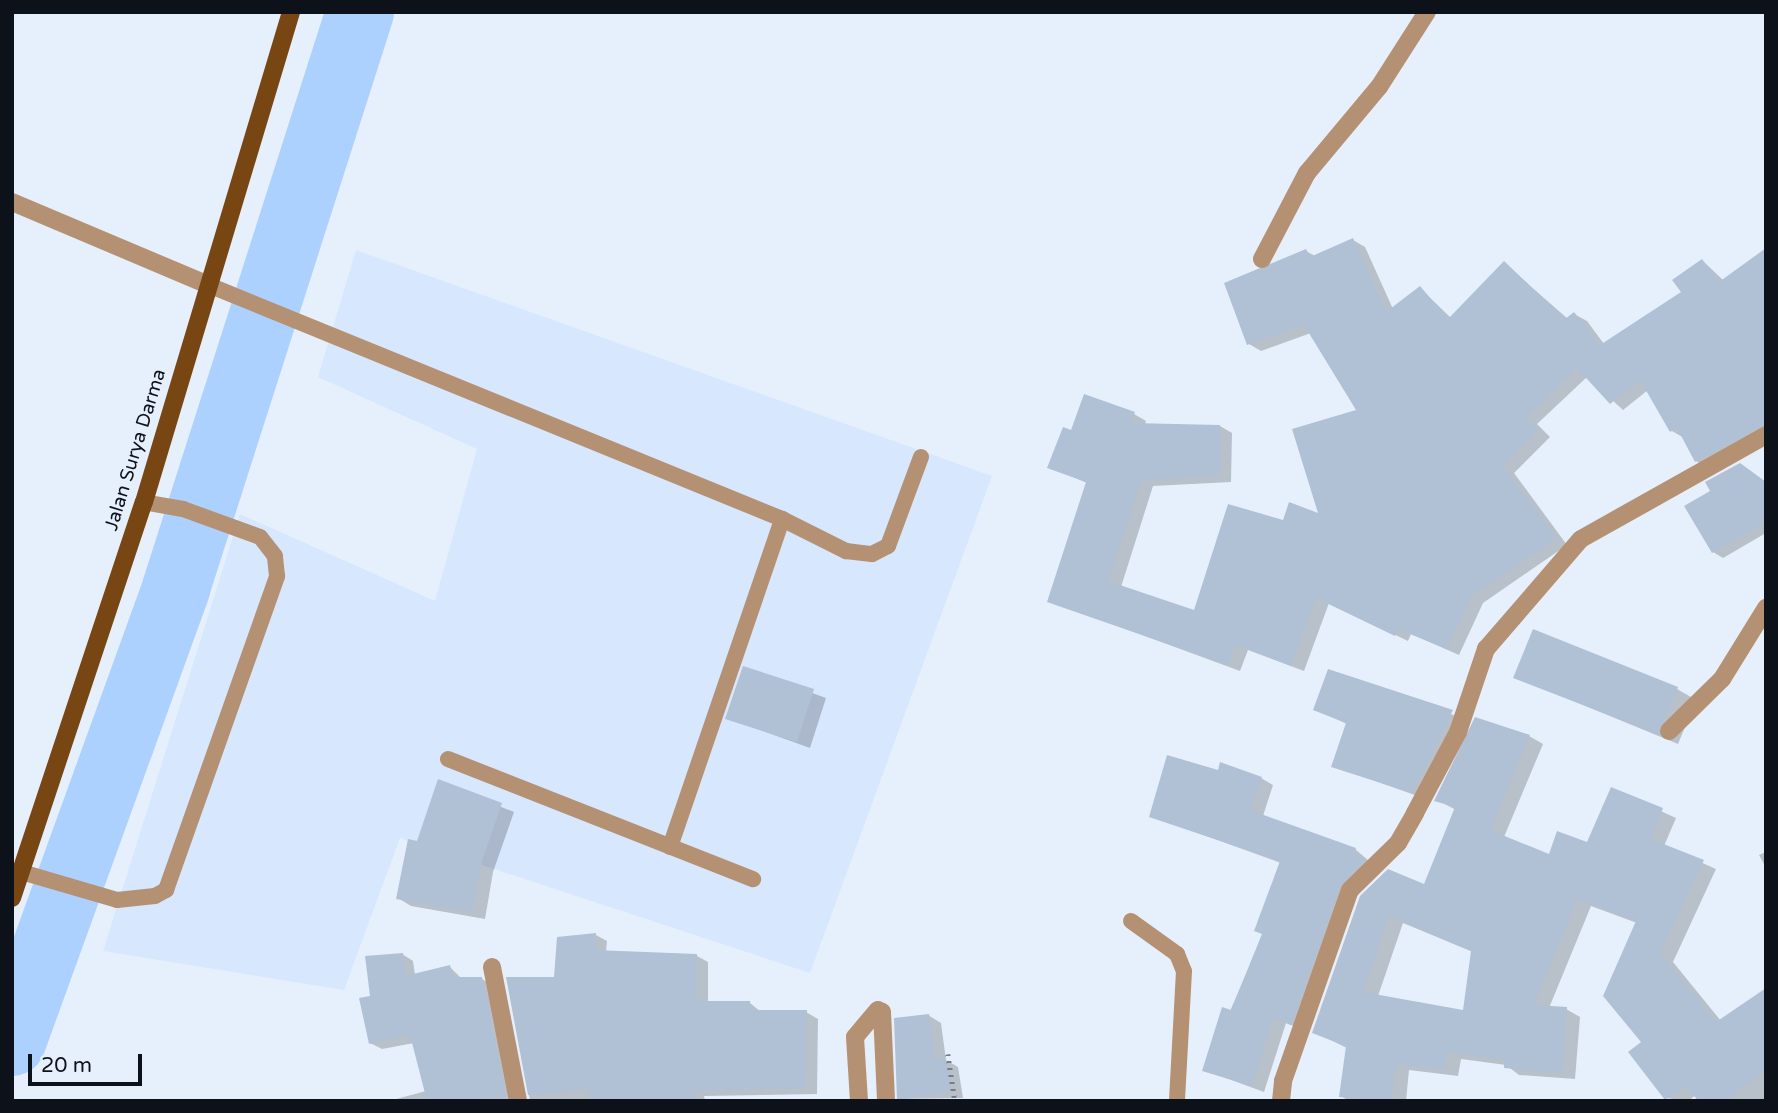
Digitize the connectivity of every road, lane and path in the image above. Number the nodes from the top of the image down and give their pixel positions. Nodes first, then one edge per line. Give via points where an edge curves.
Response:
1 (291, 12) edge
2 (1427, 12) edge
3 (12, 202) edge
4 (1262, 259) dead end
5 (212, 287) junction
6 (1765, 436) edge
7 (921, 457) dead end
8 (144, 502) junction
9 (782, 519) junction
10 (1766, 608) edge
11 (1669, 731) dead end
12 (448, 759) dead end
13 (670, 847) junction
14 (19, 871) junction
15 (753, 878) dead end
16 (12, 897) edge
17 (1131, 921) dead end
18 (492, 967) dead end
19 (948, 1054) dead end
20 (518, 1101) edge
21 (859, 1101) edge
22 (886, 1101) edge
23 (955, 1101) edge
24 (1177, 1101) edge
25 (1281, 1101) edge

1 - 5 main road, Jalan Surya Darma
2 - 4 street via 1379,87 1307,173
3 - 5 street
5 - 8 main road, Jalan Surya Darma
5 - 9 lane
6 - 25 street via 1581,539 1486,649 1458,732 1415,813 1398,843 1350,890 1283,1081
7 - 9 lane via 888,546 872,554 846,551
8 - 14 main road, Jalan Surya Darma
8 - 14 lane via 183,509 260,537 275,556 277,576 166,890 155,896 117,900
9 - 13 lane
10 - 11 street via 1722,679
12 - 13 lane
13 - 15 lane
14 - 16 main road, Jalan Surya Darma
17 - 24 lane via 1177,954 1184,971
18 - 20 street
19 - 23 path
21 - 22 street via 855,1037 878,1010 882,1012

